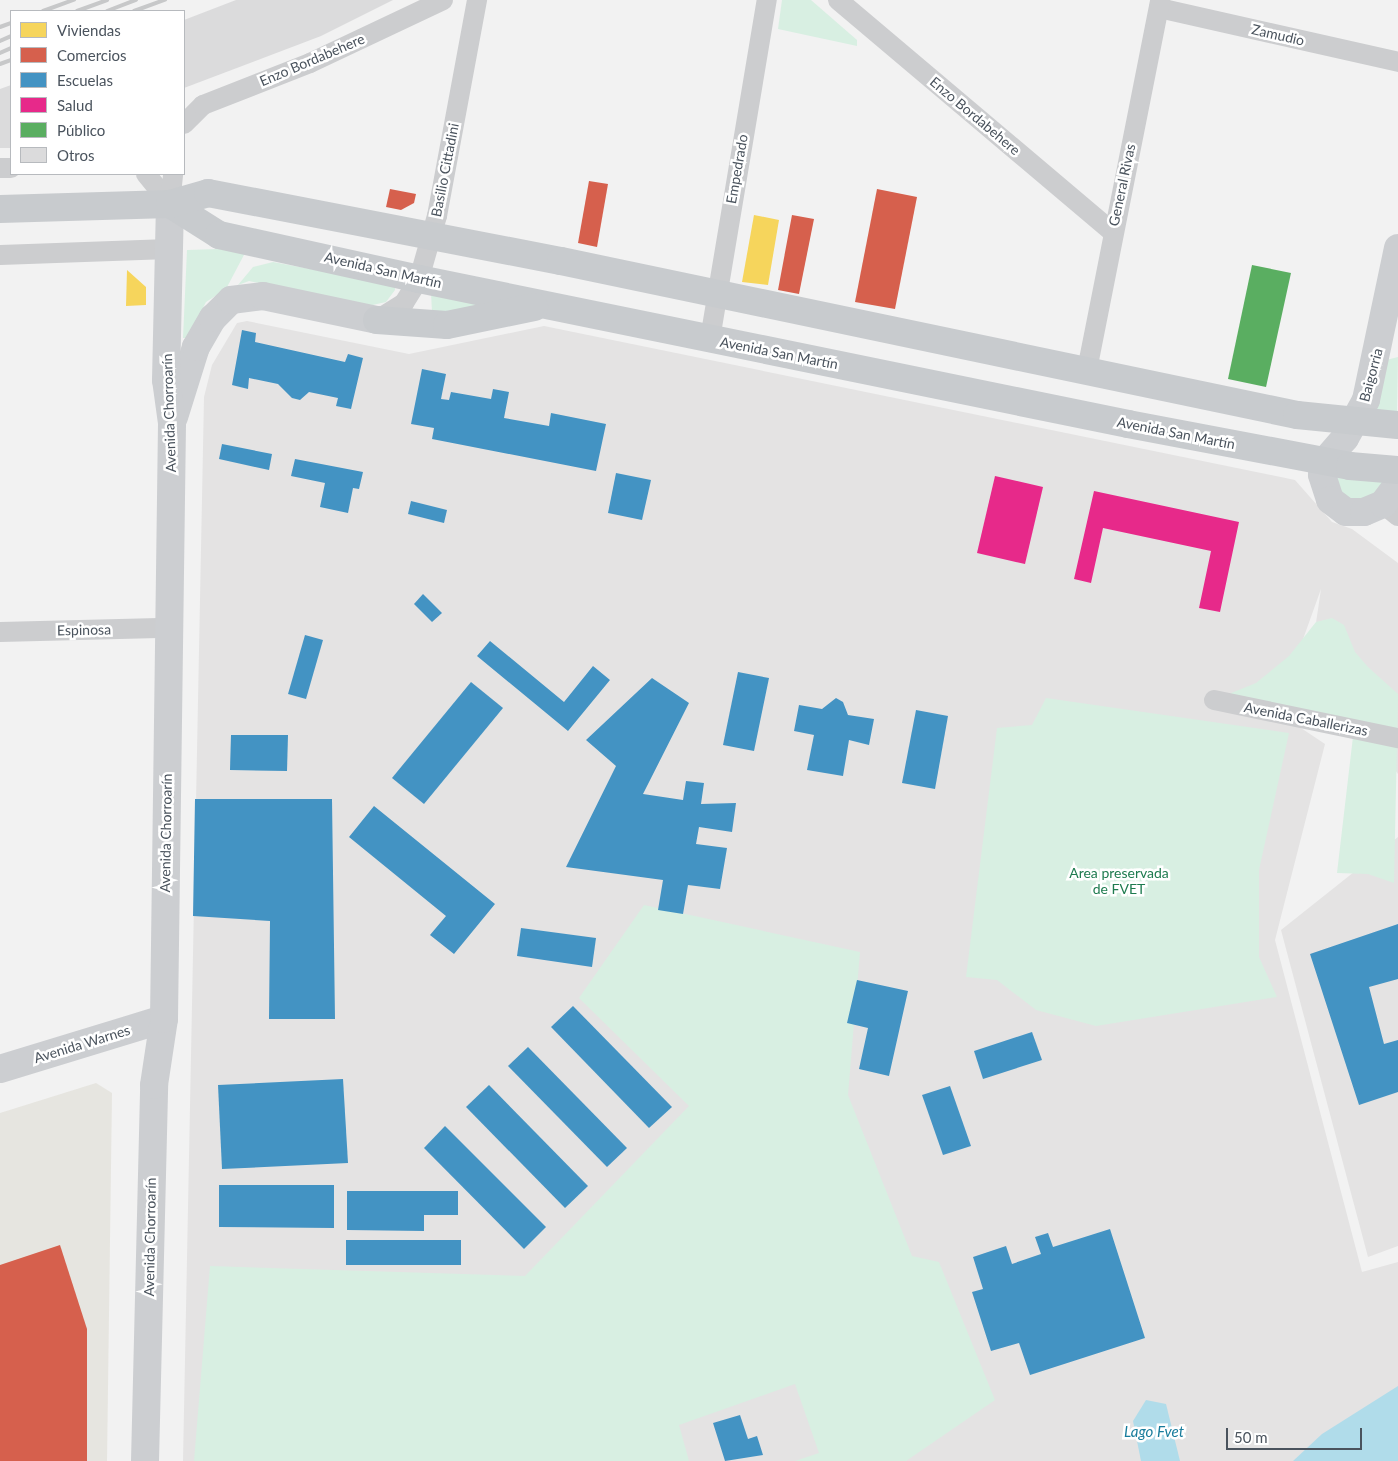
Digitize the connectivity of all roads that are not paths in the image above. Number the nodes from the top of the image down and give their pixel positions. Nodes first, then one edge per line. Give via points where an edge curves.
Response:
1 (443, 0) edge
2 (477, 0) edge
3 (767, 0) edge
4 (838, 0) edge
5 (1160, 4) edge
6 (1398, 62) edge
7 (185, 123) edge
8 (147, 175) edge
9 (173, 175) edge
10 (170, 204) junction
11 (0, 209) edge
12 (1113, 232) junction
13 (431, 236) junction
14 (1398, 248) edge
15 (169, 249) junction
16 (0, 254) edge
17 (420, 279) junction
18 (717, 295) junction
19 (546, 304) junction
20 (376, 320) junction
21 (710, 339) junction
22 (1388, 354) edge
23 (1087, 370) junction
24 (172, 423) junction
25 (1354, 424) junction
26 (1398, 425) edge
27 (1325, 461) junction
28 (1398, 470) edge
29 (1393, 501) edge
30 (169, 628) junction
31 (0, 632) edge
32 (1214, 700) dead end
33 (1398, 738) edge
34 (164, 1020) junction
35 (0, 1069) edge
36 (145, 1461) edge

1 - 7 street, Enzo Bordabehere via 310,63 203,105
2 - 13 street, Basilio Cittadini
3 - 18 street, Empedrado
4 - 12 street, Enzo Bordabehere
5 - 6 street, Zamudio
5 - 12 street, General Rivas
8 - 10 street, Avenida San Martín
9 - 10 street
10 - 11 main road
10 - 13 main road via 208,193
10 - 15 main road, Avenida Chorroarín
10 - 17 main road, Avenida San Martín via 219,234
12 - 23 street, General Rivas
13 - 17 street, Basilio Cittadini
13 - 18 main road
14 - 22 main road, Baigorria
15 - 16 street
15 - 24 main road, Avenida Chorroarín via 166,380
17 - 19 main road, Avenida San Martín
17 - 20 street, Basilio Cittadini via 404,303
18 - 21 street, Empedrado
18 - 23 main road
19 - 20 main road via 447,325
19 - 21 main road, Avenida San Martín
20 - 24 main road via 263,296 231,300 213,318 196,347
21 - 27 main road, Avenida San Martín
22 - 25 main road, Baigorria
23 - 25 main road
24 - 30 main road, Avenida Chorroarín
25 - 26 main road
25 - 27 main road, Baigorria
27 - 28 main road, Avenida San Martín
27 - 29 main road via 1325,491 1346,512 1364,512
30 - 31 street, Espinosa
30 - 34 main road, Avenida Chorroarín
32 - 33 street, Avenida Caballerizas
34 - 35 main road, Avenida Warnes
34 - 36 main road, Avenida Chorroarín via 154,1085

